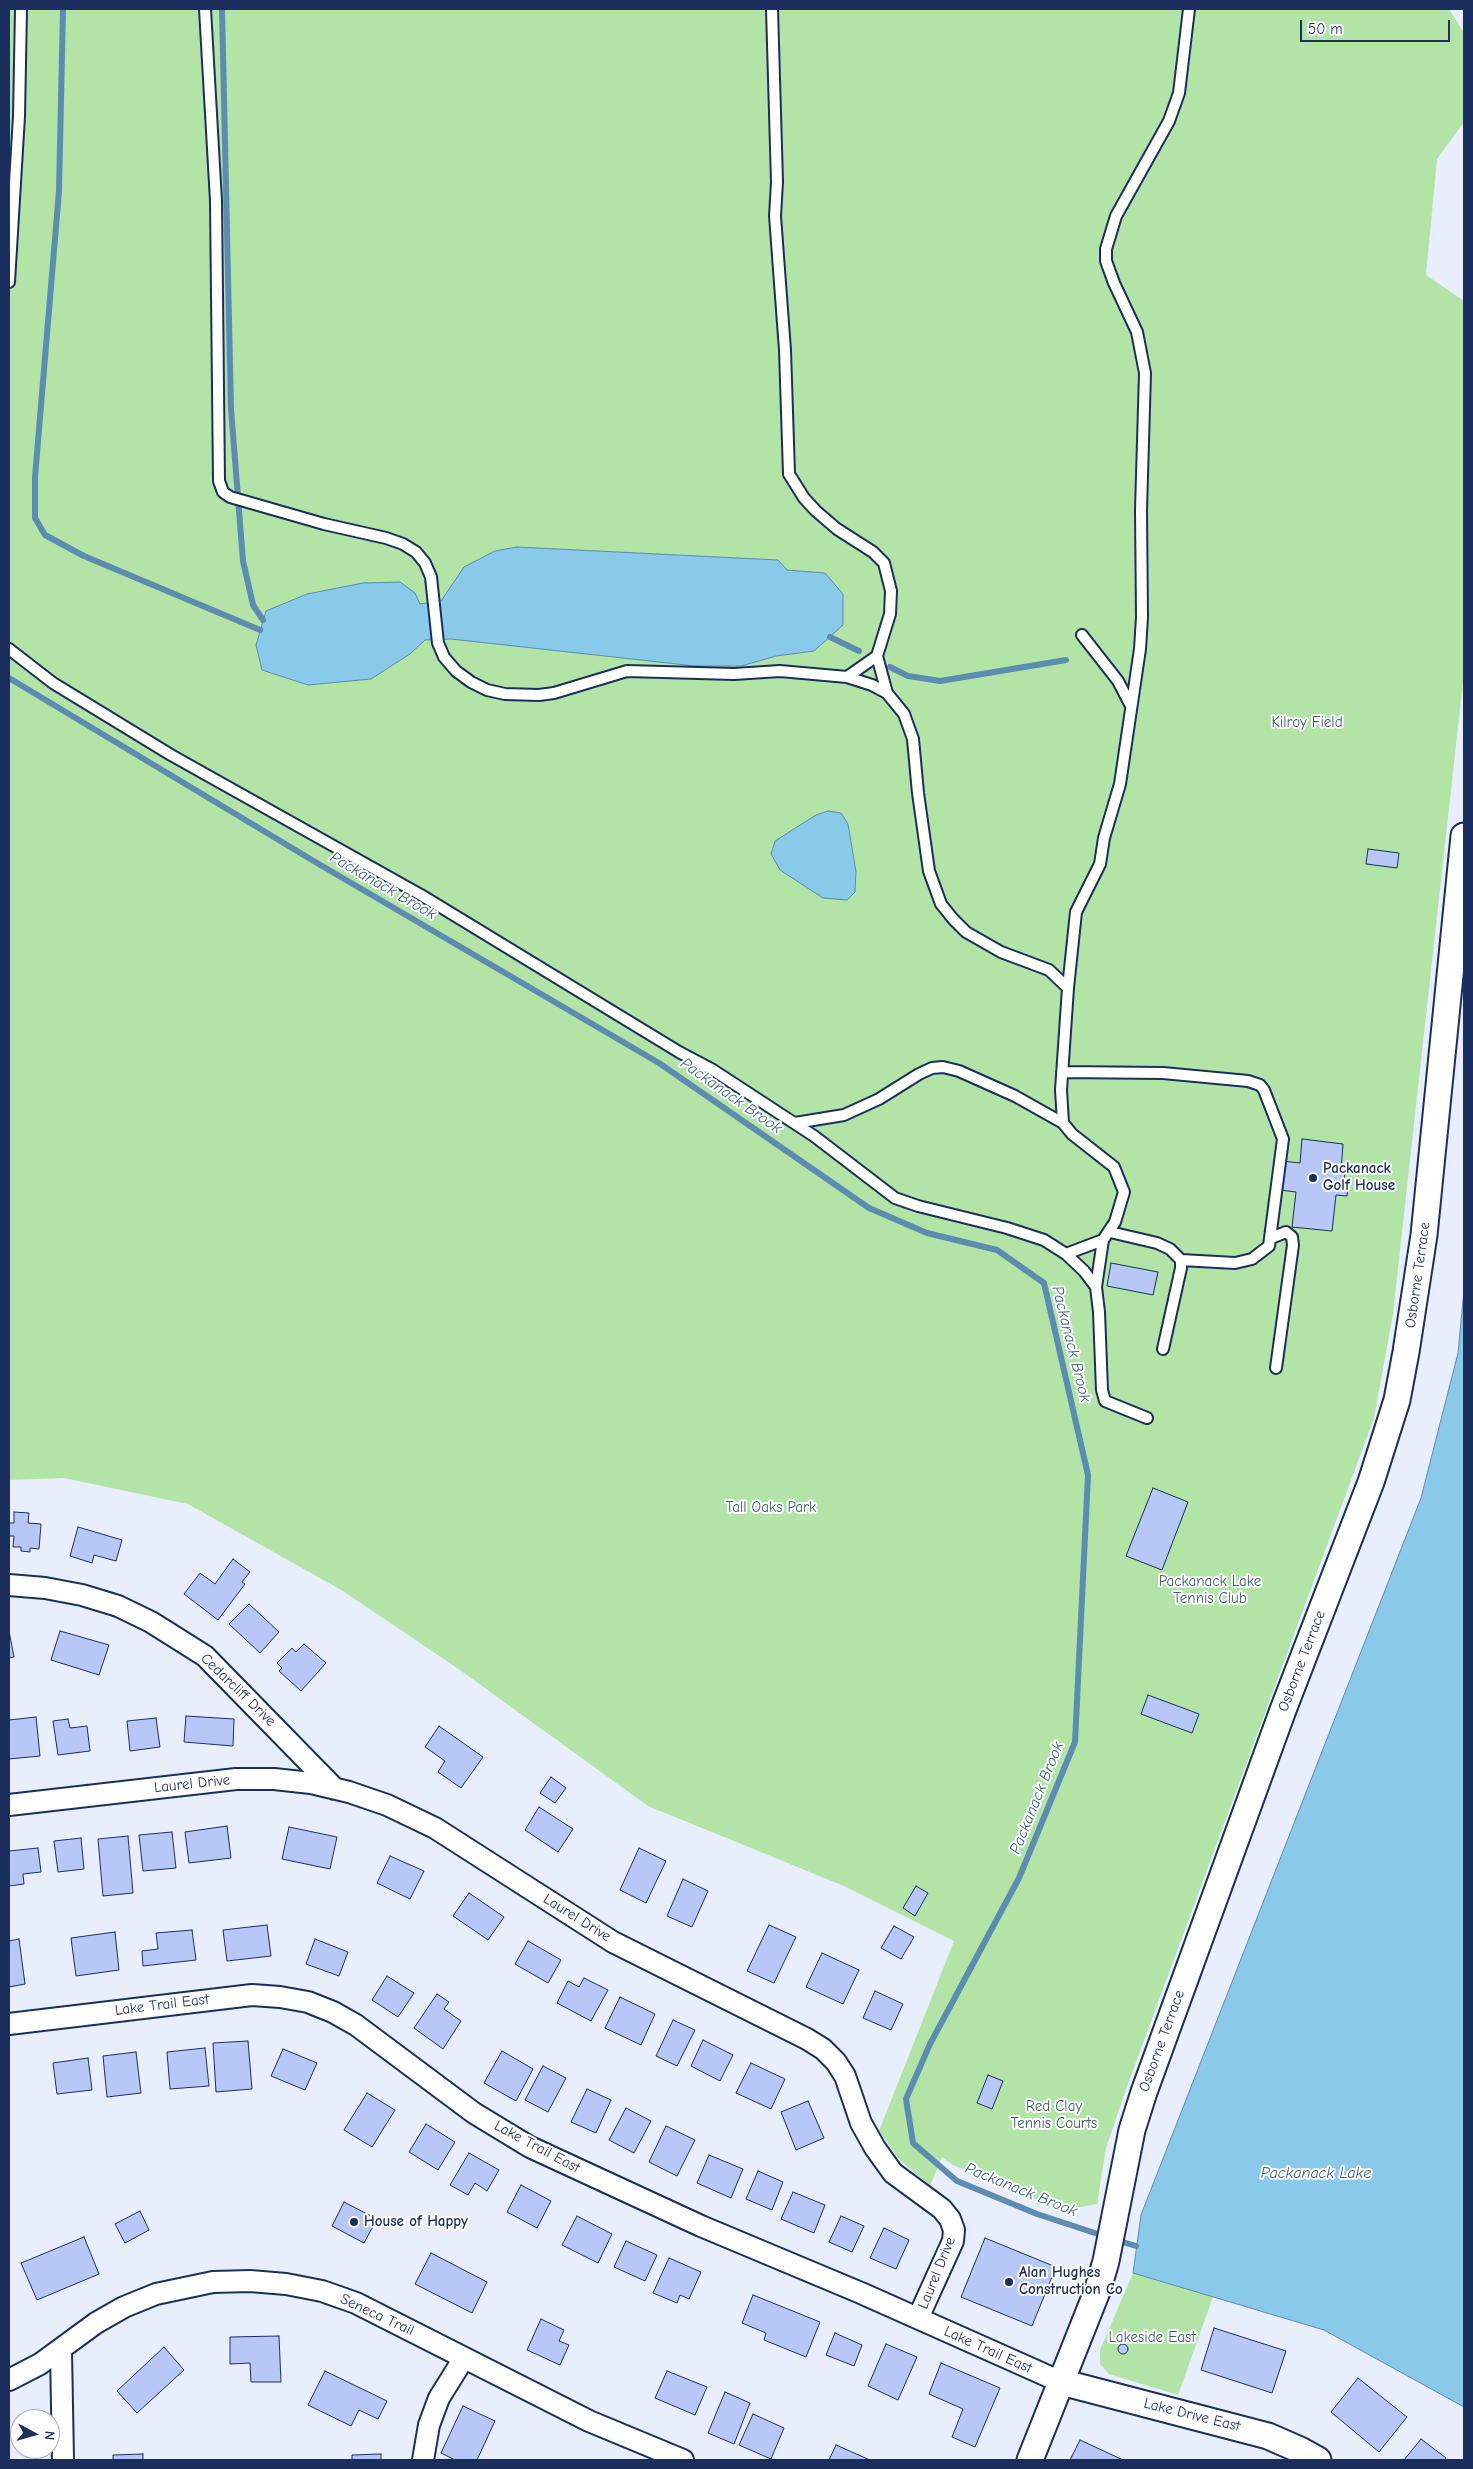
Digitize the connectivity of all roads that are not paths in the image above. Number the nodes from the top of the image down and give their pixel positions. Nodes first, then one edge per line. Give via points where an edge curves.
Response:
1 (21, 9) edge
2 (205, 9) edge
3 (772, 9) edge
4 (1189, 9) edge
5 (9, 282) edge
6 (1082, 635) dead end
7 (9, 649) edge
8 (877, 656) junction
9 (848, 677) junction
10 (888, 693) junction
11 (1131, 707) junction
12 (1464, 836) edge
13 (1068, 988) junction
14 (1062, 1072) junction
15 (795, 1123) junction
16 (1063, 1123) junction
17 (1106, 1236) junction
18 (1271, 1238) junction
19 (1066, 1254) junction
20 (1181, 1260) junction
21 (1096, 1287) junction
22 (1163, 1349) dead end
23 (1276, 1368) dead end
24 (1147, 1418) dead end
25 (9, 1585) edge
26 (336, 1789) junction
27 (9, 1805) edge
28 (9, 2024) edge
29 (918, 2318) junction
30 (61, 2350) junction
31 (464, 2358) junction
32 (9, 2380) edge
33 (1061, 2382) junction
34 (63, 2460) edge
35 (423, 2460) edge
36 (683, 2460) edge
37 (1030, 2460) edge
38 (1318, 2460) edge

1 - 5 lane via 19,116
2 - 9 lane via 216,201 219,480 223,492 230,498 403,544 416,552 425,562 431,577 438,643 444,657 456,671 487,690 505,694 554,693 627,671 734,674 780,671
3 - 8 lane via 775,216 785,350 789,474 798,491 816,511 884,563 890,579 891,600
4 - 11 lane via 1182,83 1175,105 1116,216 1106,249 1106,261 1114,283 1137,332 1145,373 1142,617
6 - 11 lane via 1118,681
7 - 15 lane via 53,683 122,725 421,895 713,1070
8 - 9 lane
8 - 10 lane
9 - 10 lane
10 - 13 lane via 904,714 913,739 929,871 942,904 966,932 1001,952 1049,970
11 - 13 lane via 1120,784 1100,864 1076,912
12 - 33 street, Osborne Terrace via 1424,1235 1397,1400 1371,1482 1283,1710 1144,2092 1132,2130 1115,2225 1098,2289
13 - 14 lane
14 - 16 lane
14 - 18 lane via 1163,1073 1260,1085 1283,1139
15 - 16 lane via 844,1115 879,1099 919,1074 944,1067 1015,1096
15 - 19 lane via 895,1198 1044,1240
16 - 17 lane via 1114,1167 1120,1178 1123,1201
17 - 19 lane
17 - 20 lane via 1157,1243 1170,1249
17 - 21 lane
18 - 20 lane via 1265,1252 1243,1262
18 - 23 lane via 1286,1232 1292,1237 1293,1245
19 - 21 lane
20 - 22 lane via 1182,1268
21 - 24 lane via 1105,1401
25 - 26 street, Cedarcliff Drive via 73,1593 118,1606 151,1622 197,1651 232,1681
26 - 27 street, Laurel Drive via 274,1779 236,1779
26 - 29 street, Laurel Drive via 386,1804 435,1828 614,1942 824,2049 845,2076 861,2123 875,2148 893,2173 942,2209 954,2230 953,2241
28 - 29 street, Lake Trail East via 252,1995 308,2002 356,2025 474,2113 530,2147 701,2226
29 - 33 street, Lake Trail East
30 - 31 street, Seneca Trail via 124,2306 156,2294 190,2285 250,2280 313,2289 356,2303
30 - 32 street, Seneca Trail
30 - 34 street
31 - 35 street via 439,2398 429,2425
31 - 36 street, Seneca Trail via 589,2421
33 - 37 street, Osborne Terrace
33 - 38 street, Lake Drive East via 1268,2436

